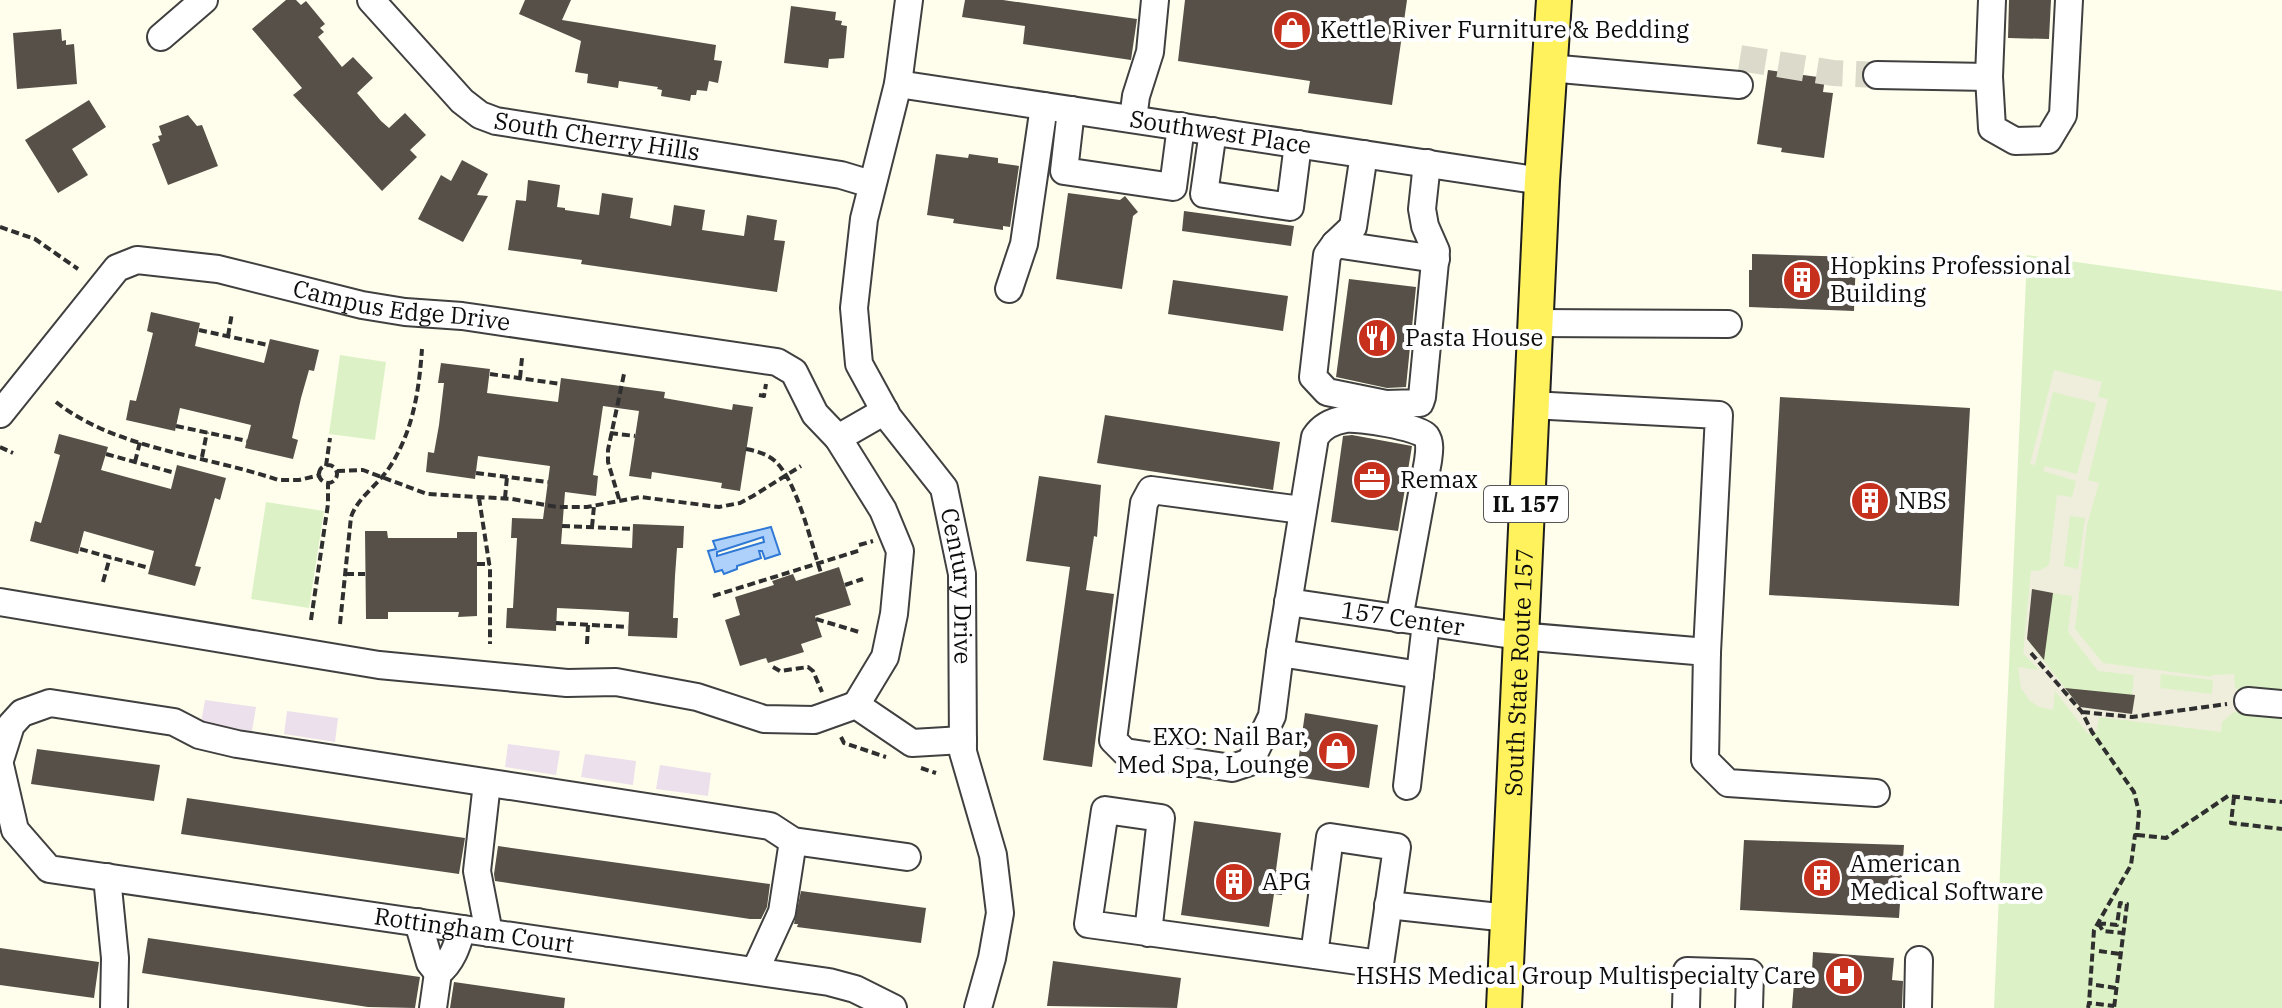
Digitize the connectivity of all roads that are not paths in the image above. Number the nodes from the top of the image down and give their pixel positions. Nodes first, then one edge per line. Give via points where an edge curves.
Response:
1 (204, 0) edge
2 (371, 0) edge
3 (909, 0) edge
4 (1155, 0) edge
5 (1554, 0) edge
6 (1992, 0) edge
7 (2069, 0) edge
8 (161, 37) dead end
9 (1549, 68) junction
10 (1877, 75) tunnel mouth
11 (1989, 77) junction
12 (898, 84) junction
13 (1739, 85) tunnel mouth
14 (1044, 106) junction
15 (1071, 110) junction
16 (1133, 119) junction
17 (1181, 126) junction
18 (1213, 131) junction
19 (1298, 144) junction
20 (1364, 154) junction
21 (1427, 163) junction
22 (1542, 181) junction
23 (871, 184) junction
24 (1335, 244) junction
25 (1436, 259) junction
26 (1009, 289) dead end
27 (1535, 323) junction
28 (1728, 324) dead end
29 (1531, 405) junction
30 (885, 411) junction
31 (0, 414) edge
32 (838, 438) junction
33 (1302, 510) junction
34 (0, 602) edge
35 (1288, 602) junction
36 (1399, 619) junction
37 (1426, 623) junction
38 (1519, 636) junction
39 (1707, 652) junction
40 (1280, 653) junction
41 (1420, 675) junction
42 (2248, 701) road end
43 (2282, 704) edge
44 (856, 705) junction
45 (963, 740) junction
46 (0, 752) edge
47 (0, 762) edge
48 (487, 783) junction
49 (1407, 786) dead end
50 (1876, 793) dead end
51 (793, 841) junction
52 (907, 857) dead end
53 (107, 877) junction
54 (1388, 905) junction
55 (1508, 918) junction
56 (418, 922) junction
57 (462, 929) junction
58 (489, 933) junction
59 (1148, 933) junction
60 (1314, 955) junction
61 (1919, 960) dead end
62 (755, 971) junction
63 (438, 973) junction
64 (113, 1007) edge
65 (433, 1008) edge
66 (893, 1008) edge
67 (978, 1008) edge
68 (1504, 1008) edge
69 (1686, 1008) edge
70 (1749, 1008) edge
71 (1918, 1008) edge

1 - 8 street
2 - 23 street, South Cherry Hills via 462,101 496,121
3 - 12 street, Century Drive
4 - 16 street via 1150,52
5 - 9 main road, South State Route 157 / IL 157
6 - 11 street
7 - 11 street via 2063,115 2048,140 2015,141 1992,128
9 - 13 street
9 - 22 main road, South State Route 157 / IL 157
10 - 11 street
12 - 14 street, Southwest Place
12 - 23 street, Century Drive
14 - 15 street, Southwest Place
14 - 26 street via 1024,244
15 - 16 street, Southwest Place
15 - 17 street via 1064,171 1173,187
16 - 17 street, Southwest Place
17 - 18 street, Southwest Place
18 - 19 street, Southwest Place
18 - 19 street via 1204,194 1290,207
19 - 20 street, Southwest Place
20 - 21 street, Southwest Place
20 - 24 street via 1353,227
21 - 22 street, Southwest Place
21 - 25 street via 1422,209
22 - 27 main road, South State Route 157 / IL 157
23 - 30 street, Century Drive via 854,308 859,364
24 - 25 street
24 - 25 street via 1327,255 1313,377 1327,392 1386,404 1420,403
27 - 28 street
27 - 29 main road, South State Route 157 / IL 157
29 - 38 main road, South State Route 157 / IL 157
29 - 39 street via 1719,415
30 - 32 street
30 - 45 street, Century Drive via 944,488 962,574
31 - 32 street, Campus Edge Drive via 117,268 137,260 218,269 376,307 777,362 794,372 815,414
32 - 44 street, Campus Edge Drive via 883,510 900,551 885,657
33 - 35 street
33 - 36 street via 1315,437 1331,422 1350,418 1417,430 1426,437 1428,461
33 - 40 street via 1151,490 1144,503 1115,744 1125,752 1232,768 1250,762 1272,716
34 - 44 street via 379,665 535,681 616,682 697,697 764,719 814,720
35 - 36 street, 157 Center
35 - 40 street
36 - 37 street, 157 Center
37 - 38 street, 157 Center
37 - 41 street
38 - 39 street, 157 Center
38 - 55 main road, South State Route 157 / IL 157
39 - 50 street via 1705,760 1728,783
40 - 41 street
41 - 49 street
42 - 43 street
44 - 45 street via 912,743
45 - 67 street, Century Drive via 993,855 1000,913
46 - 47 street
46 - 48 street via 22,713 50,703 174,722 199,735 237,744
47 - 53 street, Rottingham Court via 15,830 49,869
48 - 51 street via 770,826
48 - 58 street via 477,871
51 - 52 street
51 - 62 street via 782,912
53 - 56 street, Rottingham Court
53 - 64 street via 115,958
54 - 55 street
54 - 60 street via 1380,964
54 - 60 street via 1397,847 1330,837
55 - 68 main road, South State Route 157 / IL 157
56 - 57 street, Rottingham Court
56 - 63 street
57 - 58 street, Rottingham Court
57 - 63 street via 456,949
58 - 62 street, Rottingham Court
59 - 59 street via 1161,818 1105,810 1088,924
59 - 60 street
61 - 71 street
62 - 66 street, Rottingham Court via 842,985
63 - 65 street
69 - 70 street via 1687,971 1750,973

